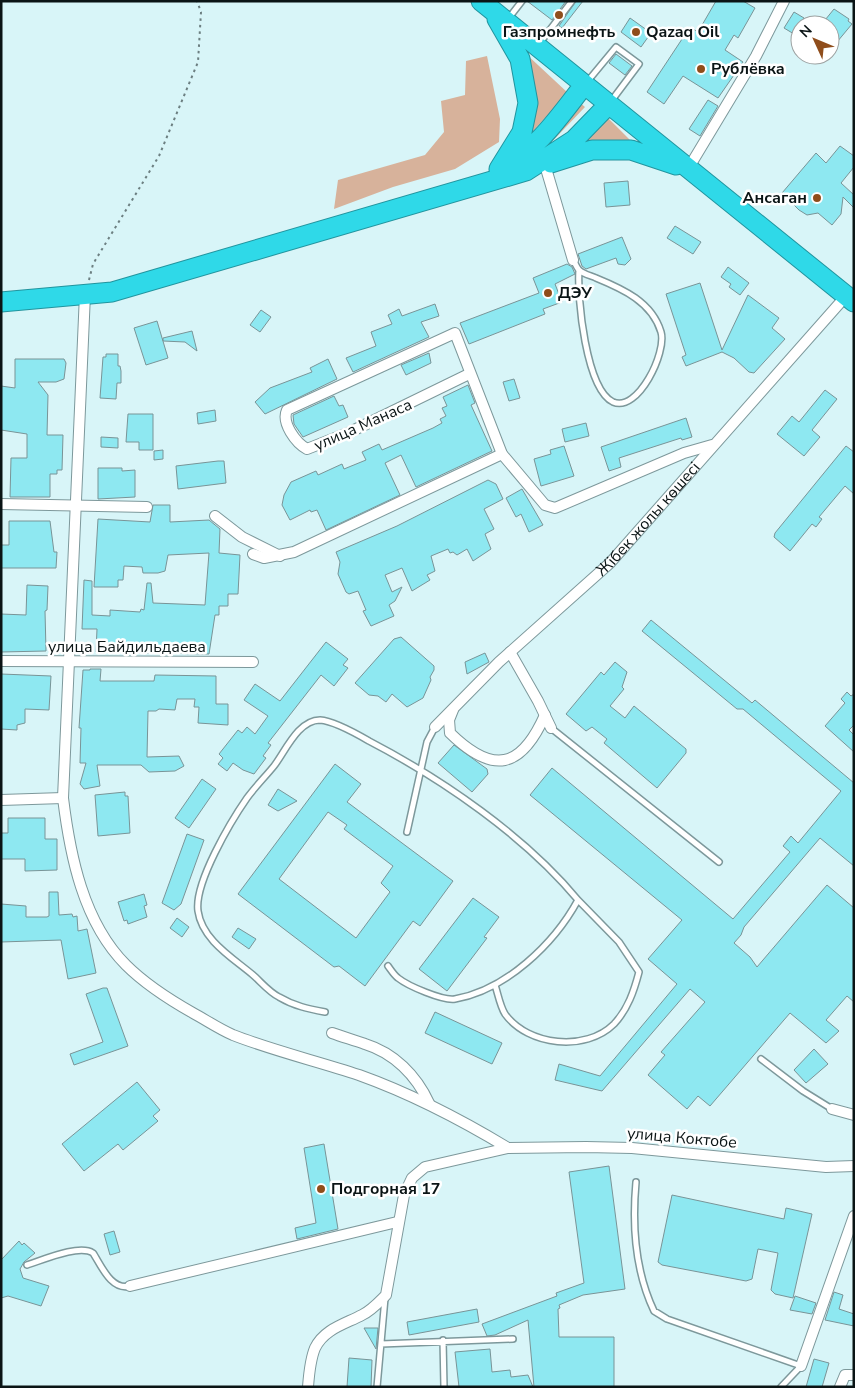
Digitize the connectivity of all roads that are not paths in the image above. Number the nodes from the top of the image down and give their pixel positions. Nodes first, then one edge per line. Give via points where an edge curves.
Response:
1 (522, 1) edge
2 (572, 1) edge
3 (784, 1) edge
4 (486, 5) edge
5 (506, 22) junction
6 (538, 47) junction
7 (584, 85) junction
8 (608, 105) junction
9 (545, 165) junction
10 (499, 169) junction
11 (688, 169) junction
12 (526, 171) junction
13 (465, 188) junction
14 (574, 260) joint
15 (579, 270) junction
16 (85, 294) junction
17 (850, 299) edge
18 (1, 302) edge
19 (469, 374) junction
20 (712, 445) junction
21 (502, 454) junction
22 (1, 504) edge
23 (76, 504) junction
24 (146, 507) dead end
25 (215, 516) dead end
26 (253, 554) dead end
27 (281, 556) junction
28 (510, 652) junction
29 (1, 661) edge
30 (70, 661) junction
31 (253, 662) dead end
32 (454, 708) junction
33 (545, 715) junction
34 (435, 727) joint
35 (551, 728) joint
36 (421, 769) junction
37 (62, 798) junction
38 (1, 800) edge
39 (407, 832) dead end
40 (719, 862) dead end
41 (578, 900) junction
42 (388, 966) dead end
43 (495, 985) junction
44 (325, 1012) dead end
45 (332, 1033) dead end
46 (761, 1059) dead end
47 (429, 1103) junction
48 (832, 1109) joint
49 (854, 1116) edge
50 (508, 1148) junction
51 (854, 1166) edge
52 (636, 1182) dead end
53 (397, 1222) junction
54 (853, 1222) edge
55 (27, 1265) dead end
56 (130, 1286) joint
57 (386, 1295) junction
58 (513, 1339) dead end
59 (444, 1340) junction
60 (381, 1344) junction
61 (801, 1366) junction
62 (854, 1375) edge
63 (308, 1387) edge
64 (377, 1387) edge
65 (444, 1387) edge
66 (781, 1387) edge
67 (840, 1387) edge

1 - 5 lane
2 - 6 lane
3 - 11 street via 756,56
4 - 5 highway, Жібек жолы көшесі
4 - 10 highway via 520,59 528,103 522,132
5 - 6 highway, Жібек жолы көшесі
6 - 7 highway, Жібек жолы көшесі
7 - 8 highway, Жібек жолы көшесі
7 - 8 lane via 616,47 638,64
7 - 10 highway via 539,143
8 - 11 highway, Жібек жолы көшесі
8 - 12 highway via 574,140
9 - 11 highway via 592,150 631,150
9 - 12 highway
9 - 14 street
10 - 13 highway
11 - 17 highway, Жібек жолы көшесі
12 - 13 highway
13 - 16 highway via 112,292
14 - 15 lane
15 - 15 lane via 637,298 652,315 662,334 660,353 649,380 625,402 615,403 604,396 595,383 582,327
16 - 18 highway
16 - 23 street
17 - 20 street, Жібек жолы көшесі
19 - 19 street, улица Манаса via 350,432 307,449 299,444 286,422 287,410 455,333
19 - 21 street
20 - 21 street via 684,453 556,508 545,504
20 - 28 street, Жібек жолы көшесі via 610,563
21 - 27 street via 318,542
22 - 23 street
23 - 24 street
23 - 30 street
25 - 27 street via 242,537
26 - 27 street via 264,558
28 - 32 street, Жібек жолы көшесі
28 - 33 street
29 - 30 street, улица Байдильдаева
30 - 31 street, улица Байдильдаева
30 - 37 street
32 - 33 street via 449,720 450,733 463,746 486,759 506,762 522,752
32 - 34 street, Жібек жолы көшесі
33 - 35 street
34 - 36 lane via 427,742
35 - 40 lane
36 - 39 lane
36 - 41 lane via 530,851
36 - 44 lane via 347,729 320,720 307,724 296,733 247,798 216,850 200,888 198,911 205,928 221,950 277,996 300,1007
37 - 38 street
37 - 47 street via 78,878 94,919 114,951 138,975 177,1004 232,1034 360,1076
41 - 43 lane via 566,922 528,960
41 - 43 lane via 619,942 639,972 632,997 614,1024 587,1039 560,1043 534,1037 514,1024 504,1012
42 - 43 lane via 398,978 435,996 454,999
45 - 47 street via 387,1054 408,1070 422,1087
46 - 48 lane
47 - 50 street
48 - 49 street
50 - 51 street, улица Коктобе via 632,1148 826,1167
50 - 53 street, улица Коктобе via 442,1162 415,1173 408,1182
52 - 61 lane via 633,1216 639,1260 654,1311
53 - 56 street
53 - 57 street
54 - 61 street
55 - 56 lane via 78,1250 89,1250 94,1252 110,1279 118,1286
57 - 60 lane
57 - 63 street via 362,1316 340,1324 318,1342
58 - 59 lane
59 - 60 lane
59 - 65 lane
60 - 64 lane
61 - 66 lane
62 - 67 street via 845,1375

